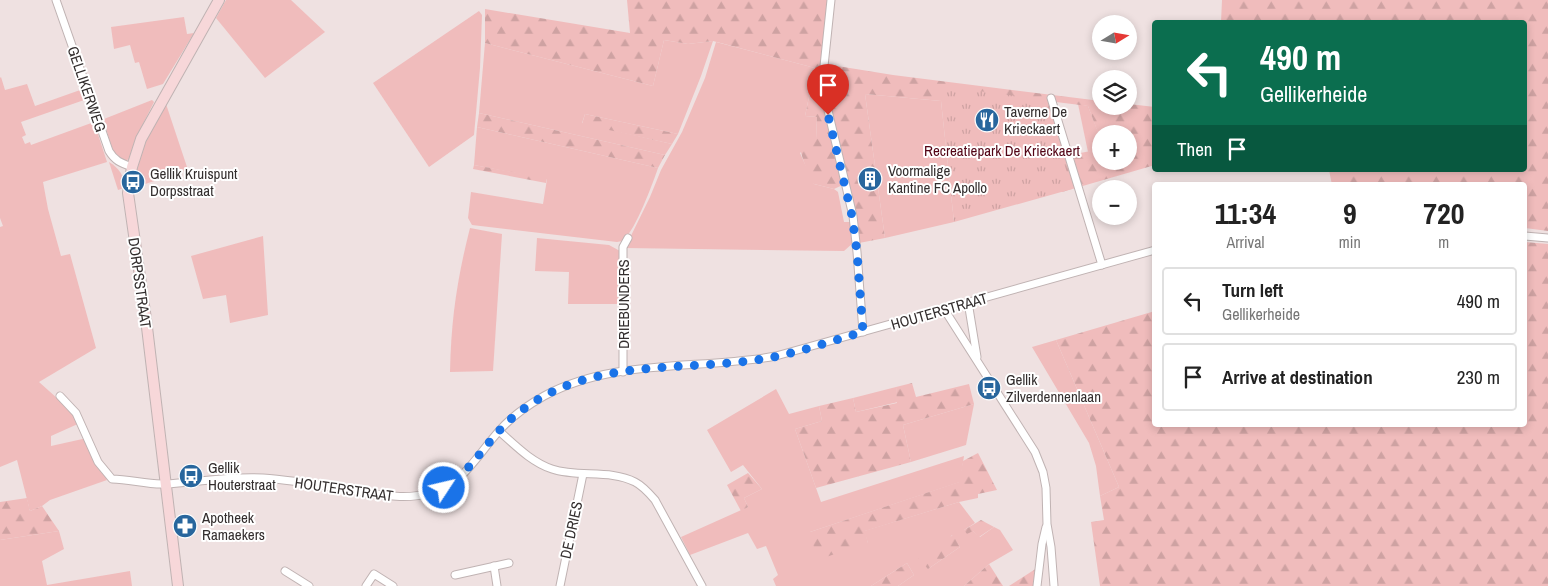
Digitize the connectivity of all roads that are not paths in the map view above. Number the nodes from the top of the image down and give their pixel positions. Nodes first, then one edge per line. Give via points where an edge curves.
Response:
1 (56, 0) edge
2 (219, 0) edge
3 (831, 0) edge
4 (1051, 98) dead end
5 (132, 167) junction
6 (1527, 236) edge
7 (628, 238) dead end
8 (1548, 238) edge
9 (1152, 251) edge
10 (1102, 265) junction
11 (968, 302) junction
12 (944, 309) junction
13 (863, 332) junction
14 (978, 360) junction
15 (623, 372) junction
16 (60, 396) dead end
17 (499, 431) junction
18 (583, 474) junction
19 (165, 484) junction
20 (1047, 524) junction
21 (509, 563) dead end
22 (494, 566) junction
23 (285, 571) dead end
24 (456, 574) dead end
25 (300, 584) edge
26 (178, 586) edge
27 (309, 586) edge
28 (366, 586) edge
29 (393, 586) edge
30 (497, 586) edge
31 (560, 586) edge
32 (702, 586) edge
33 (1037, 586) edge
34 (1054, 586) edge

1 - 5 street, GELLIKERWEG via 109,151 114,159
2 - 5 street, DORPSSTRAAT via 141,139
3 - 13 street via 822,85 852,216
4 - 10 street
5 - 19 street, DORPSSTRAAT via 128,193
6 - 8 street
7 - 15 street, DRIEBUNDERS via 624,248
9 - 10 street, HOUTERSTRAAT
10 - 11 street, HOUTERSTRAAT
11 - 12 street, HOUTERSTRAAT
11 - 14 street
12 - 13 street, HOUTERSTRAAT
12 - 14 street
13 - 15 street, HOUTERSTRAAT via 757,360
14 - 20 street via 1035,452 1046,488
15 - 17 street, HOUTERSTRAAT via 570,384 523,410
16 - 19 street, HOUTERSTRAAT via 76,413 98,462 112,478
17 - 18 street via 535,461 566,473
17 - 19 street, HOUTERSTRAAT via 460,476 433,492 418,496 404,498 261,478
18 - 31 street, DE DRIES
18 - 32 street via 629,479 645,489 655,500
19 - 26 street, DORPSSTRAAT
20 - 33 street
20 - 34 street
21 - 22 street
22 - 24 street
22 - 30 street
23 - 25 street
25 - 27 street
28 - 29 street via 374,574

